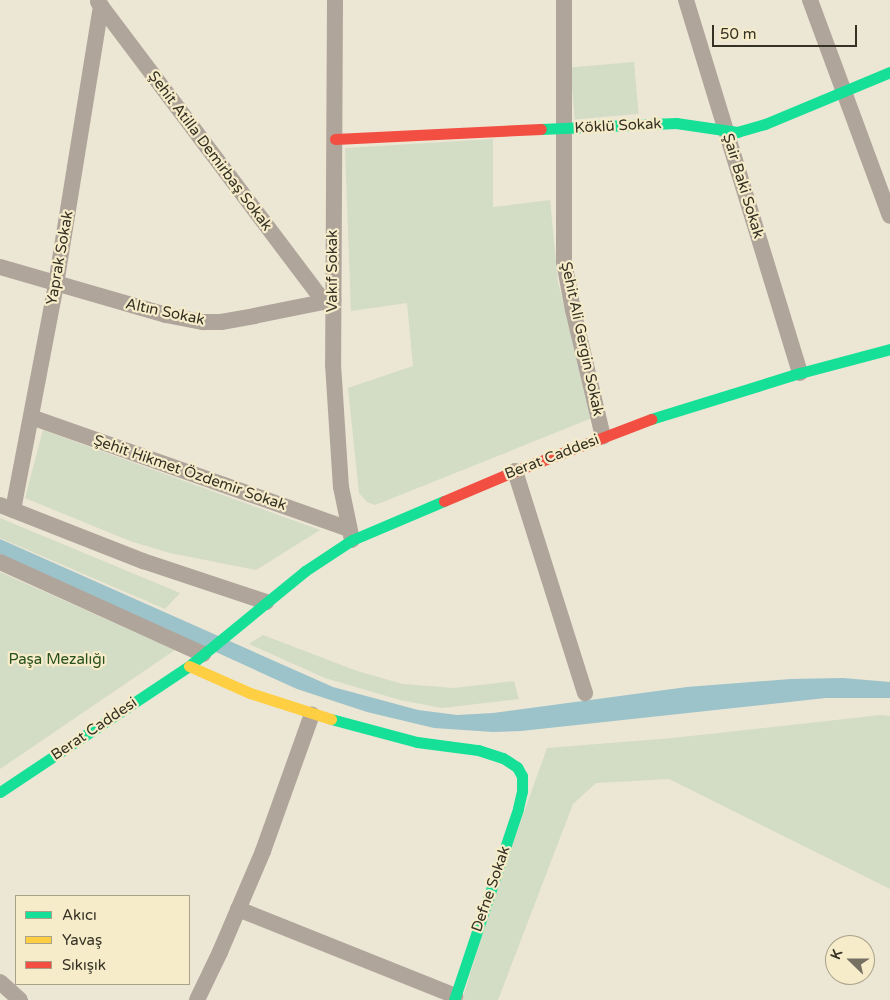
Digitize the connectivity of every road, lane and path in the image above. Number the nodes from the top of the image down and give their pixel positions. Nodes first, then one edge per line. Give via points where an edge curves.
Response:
1 (335, 0) edge
2 (564, 0) edge
3 (686, 0) edge
4 (810, 0) edge
5 (98, 3) edge
6 (890, 72) edge
7 (844, 94) junction
8 (563, 129) junction
9 (726, 131) junction
10 (334, 139) junction
11 (890, 216) edge
12 (0, 267) edge
13 (56, 284) junction
14 (328, 301) junction
15 (890, 349) edge
16 (800, 373) junction
17 (31, 417) junction
18 (603, 437) junction
19 (515, 471) junction
20 (7, 507) edge
21 (351, 535) junction
22 (0, 562) edge
23 (266, 602) junction
24 (203, 654) junction
25 (189, 666) junction
26 (585, 693) dead end
27 (312, 714) junction
28 (0, 792) edge
29 (238, 909) junction
30 (0, 982) edge
31 (454, 998) edge
32 (20, 1000) edge
33 (197, 1000) edge

1 - 10 street, Vakıf Sokak
2 - 8 street, Şehit Ali Gergin Sokak
3 - 9 street, Şair Baki Sokak
4 - 7 street
5 - 13 street, Yaprak Sokak
5 - 14 street, Şehit Atilla Demirbaş Sokak
6 - 7 street, Köklü Sokak
7 - 9 street, Köklü Sokak via 765,124 737,132
7 - 11 street
8 - 9 street, Köklü Sokak via 676,123
8 - 10 street, Köklü Sokak
8 - 18 street, Şehit Ali Gergin Sokak via 567,280
9 - 16 street, Şair Baki Sokak
10 - 14 street, Vakıf Sokak
12 - 13 street, Altın Sokak
13 - 14 street, Altın Sokak via 203,322 221,322
13 - 17 street, Yaprak Sokak
14 - 21 street, Vakıf Sokak via 341,487
15 - 16 street, Berat Caddesi
16 - 18 street, Berat Caddesi via 696,404
17 - 20 street, Yaprak Sokak
17 - 21 street, Şehit Hikmet Özdemir Sokak
18 - 19 street, Berat Caddesi
19 - 21 street, Berat Caddesi
19 - 26 street
20 - 23 street via 143,561
21 - 23 street, Berat Caddesi
22 - 24 street
23 - 24 street, Berat Caddesi
24 - 25 street, Berat Caddesi
25 - 27 street via 250,693
25 - 28 street, Berat Caddesi
27 - 29 street via 263,851
27 - 31 street, Defne Sokak via 417,742 478,750 510,762 522,776 518,809
29 - 31 street
29 - 33 street
30 - 32 street

